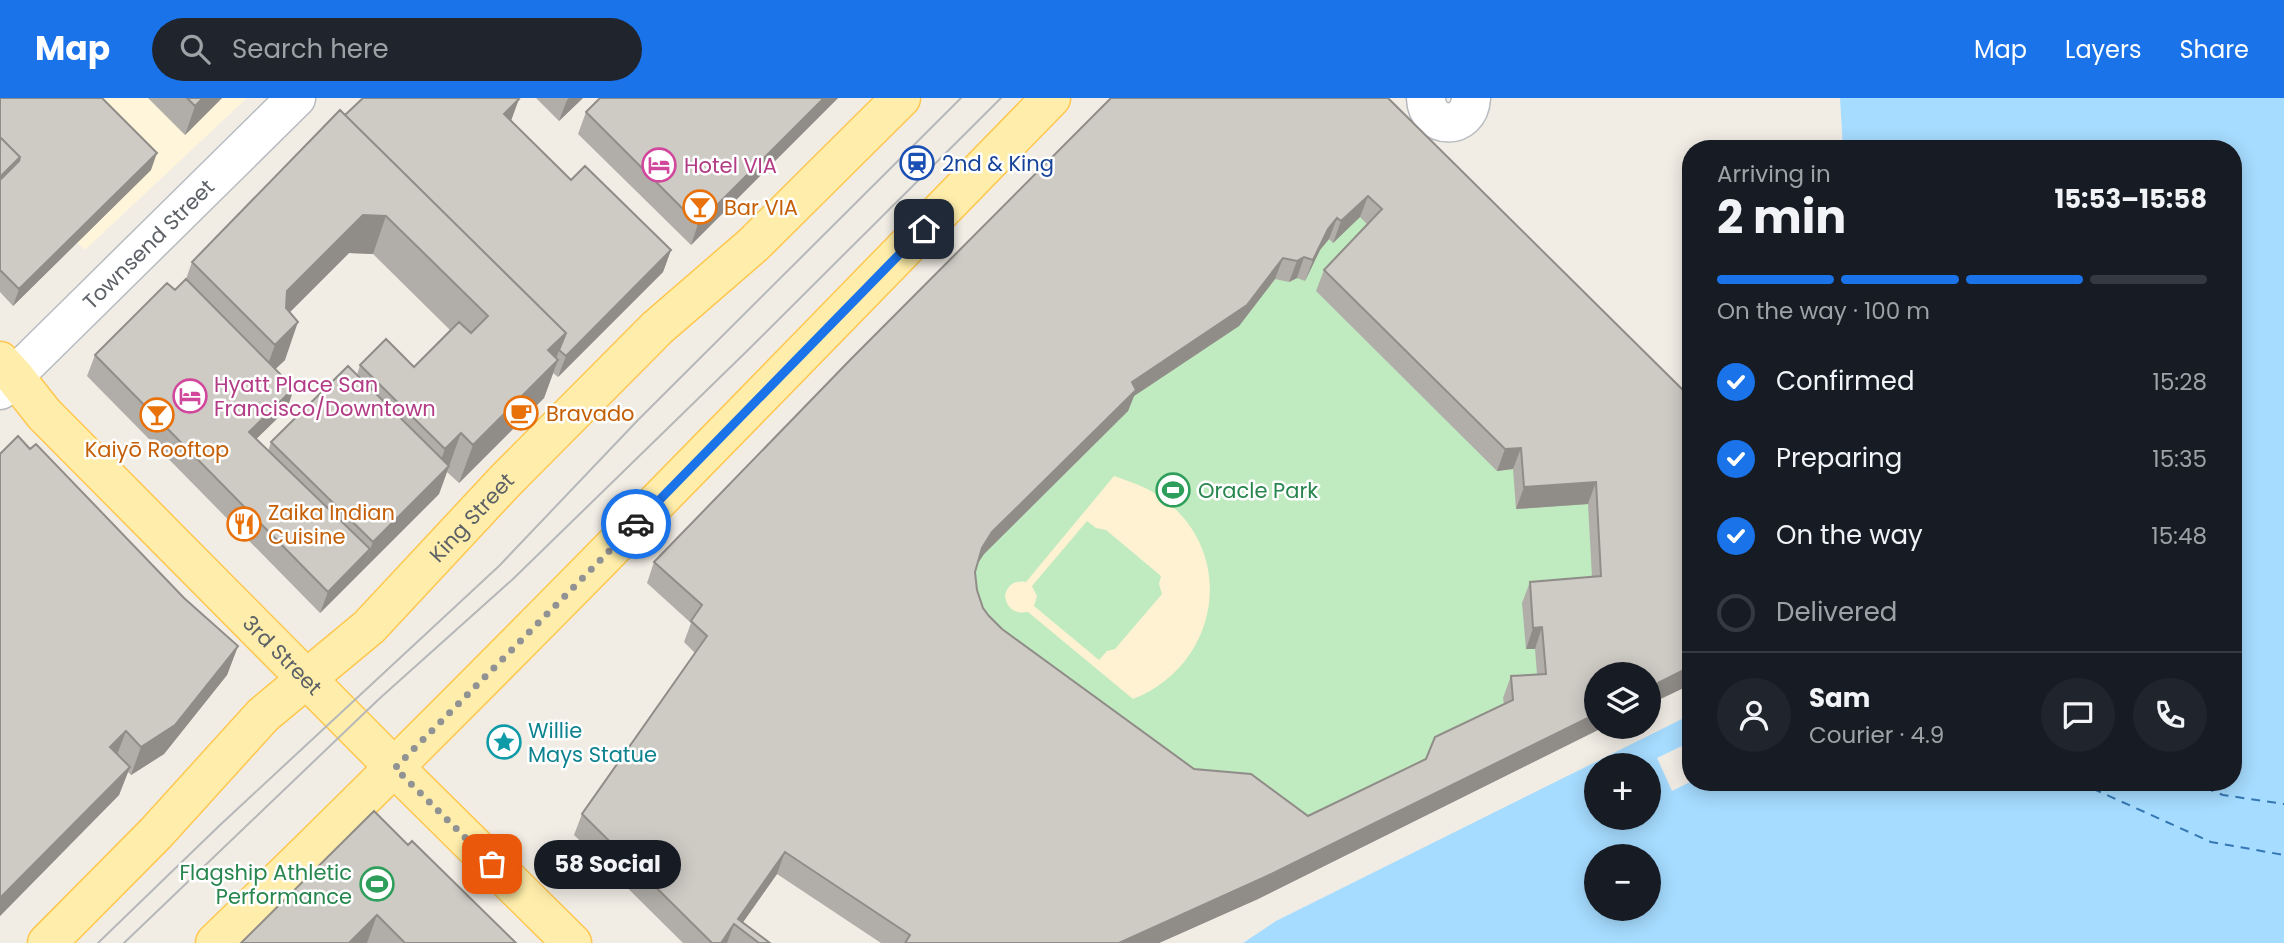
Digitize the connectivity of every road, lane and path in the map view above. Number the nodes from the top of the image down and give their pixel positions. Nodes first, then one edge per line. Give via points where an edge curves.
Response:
1 (296, 98) edge
2 (901, 98) edge
3 (1051, 98) edge
4 (1426, 98) edge
5 (1471, 98) edge
6 (5, 375) edge
7 (306, 679) junction
8 (395, 768) junction
9 (47, 943) edge
10 (215, 943) edge
11 (572, 943) edge

1 - 6 street, Townsend Street
2 - 7 main road, King Street via 753,245 656,328 369,627
3 - 8 main road
4 - 5 street via 1429,112 1445,122 1462,118
6 - 7 main road, 3rd Street
7 - 8 main road, 3rd Street
7 - 9 main road, King Street via 263,715
8 - 10 main road
8 - 11 main road, 3rd Street

